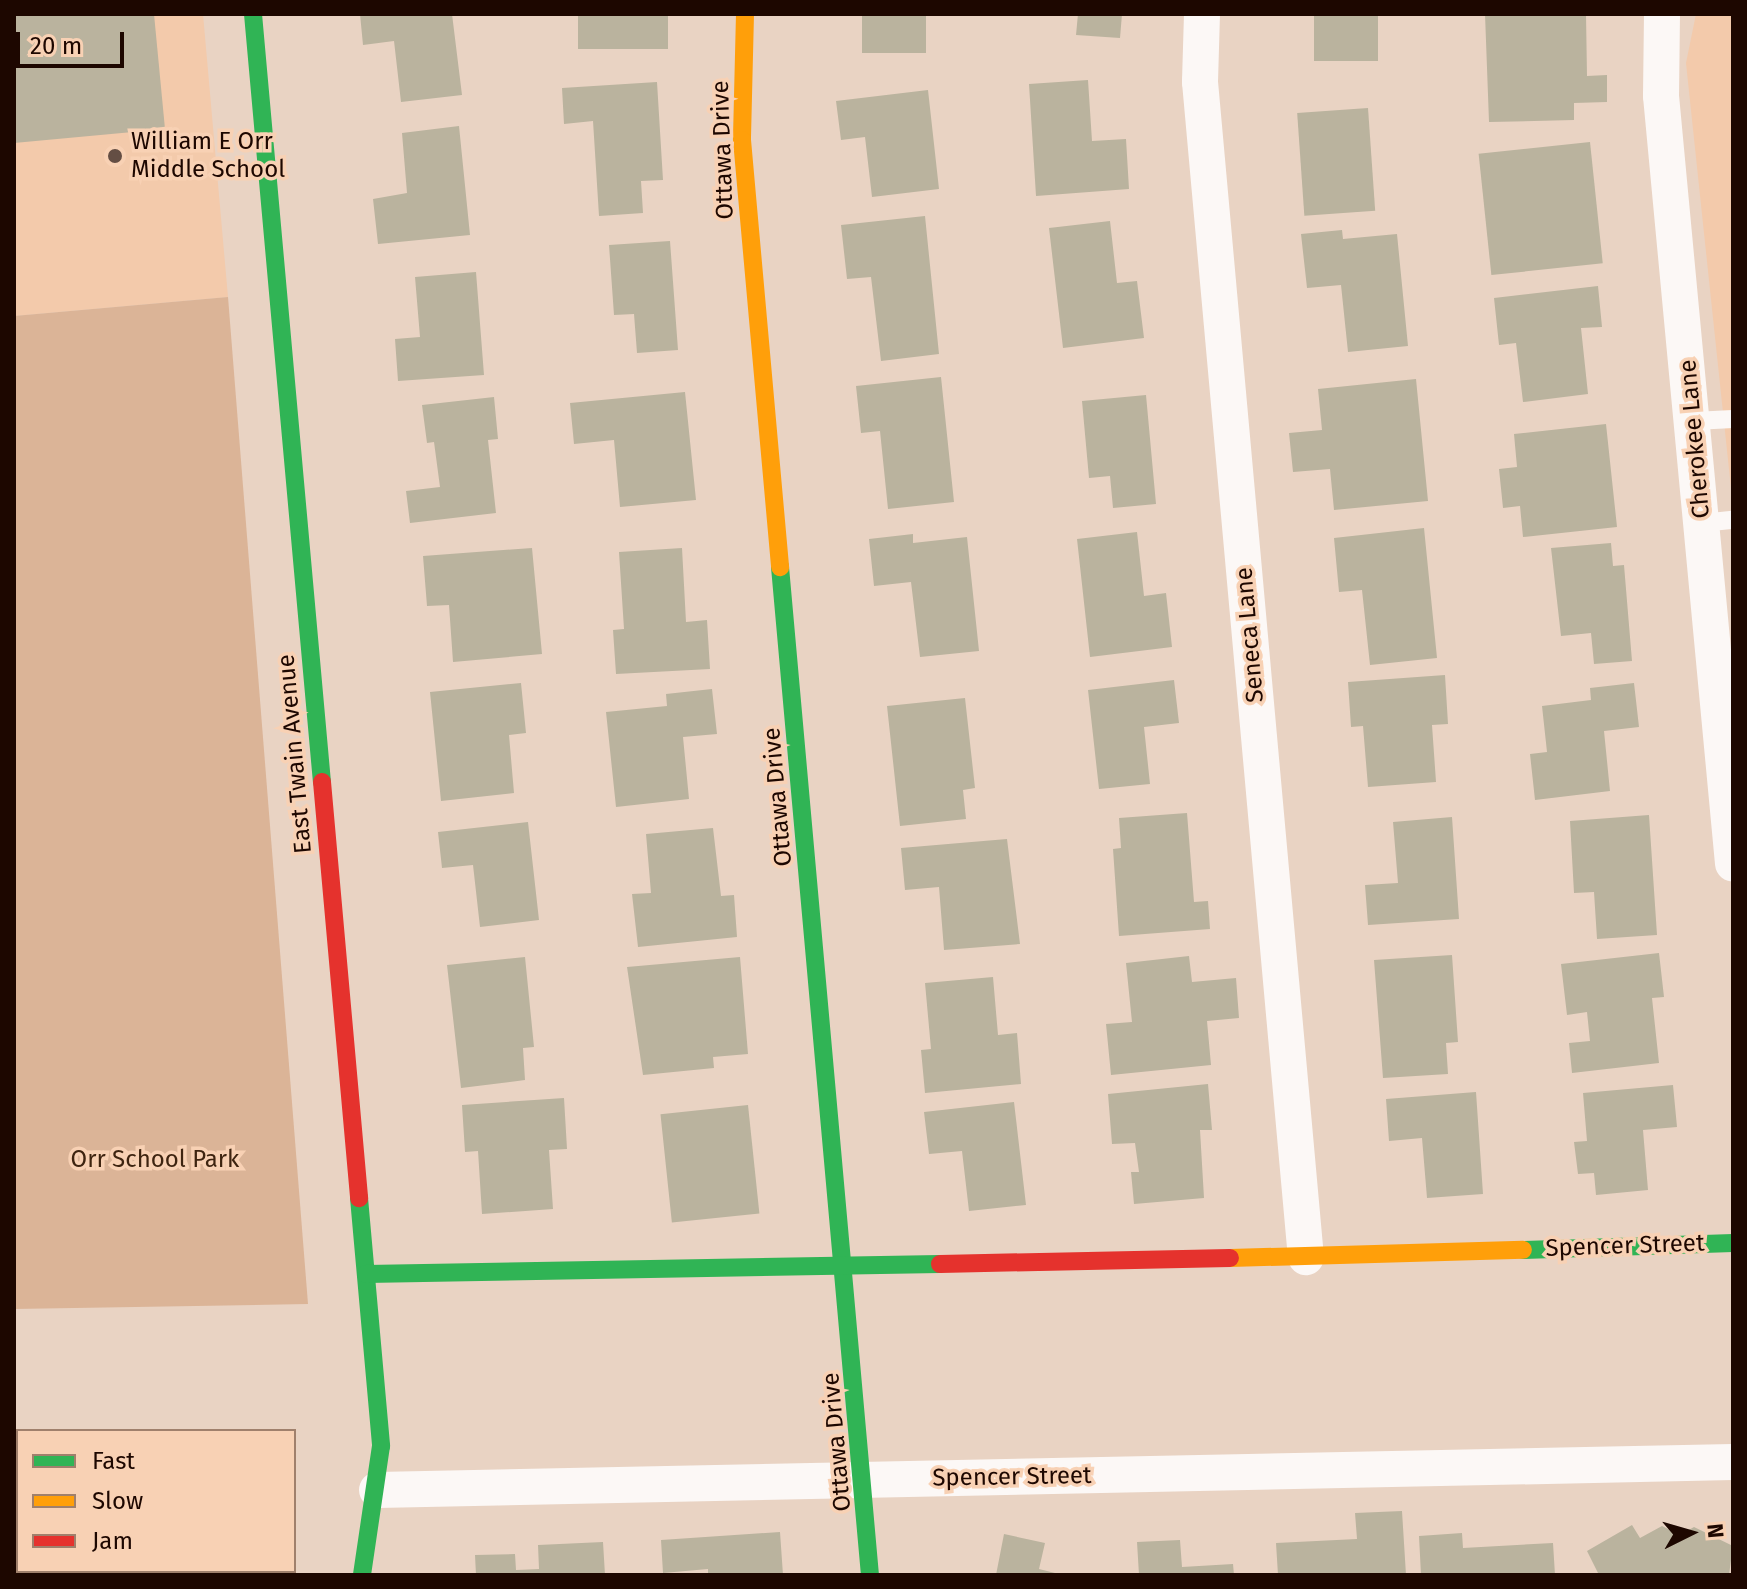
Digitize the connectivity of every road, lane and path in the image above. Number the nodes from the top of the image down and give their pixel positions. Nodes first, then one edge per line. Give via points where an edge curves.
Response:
1 (253, 14) edge
2 (745, 14) edge
3 (1202, 14) edge
4 (1662, 14) edge
5 (1733, 419) edge
6 (1694, 421) junction
7 (1718, 522) edge
8 (1732, 846) edge
9 (1733, 1243) edge
10 (1306, 1257) junction
11 (845, 1263) junction
12 (366, 1274) junction
13 (1733, 1462) edge
14 (865, 1481) junction
15 (377, 1490) junction
16 (362, 1575) edge
17 (870, 1575) edge

1 - 12 street, East Twain Avenue
2 - 11 street, Ottawa Drive via 742,140
3 - 10 street, Seneca Lane via 1200,82
4 - 6 street, Cherokee Lane via 1661,96
5 - 6 lane
6 - 7 street, Cherokee Lane
7 - 8 street, Cherokee Lane
9 - 10 street, Spencer Street
10 - 11 street, Spencer Street
11 - 12 street, Spencer Street
11 - 14 street, Ottawa Drive
12 - 15 street, East Twain Avenue via 381,1446
13 - 14 street, Spencer Street
14 - 15 street, Spencer Street
14 - 17 street, Ottawa Drive
15 - 16 street

